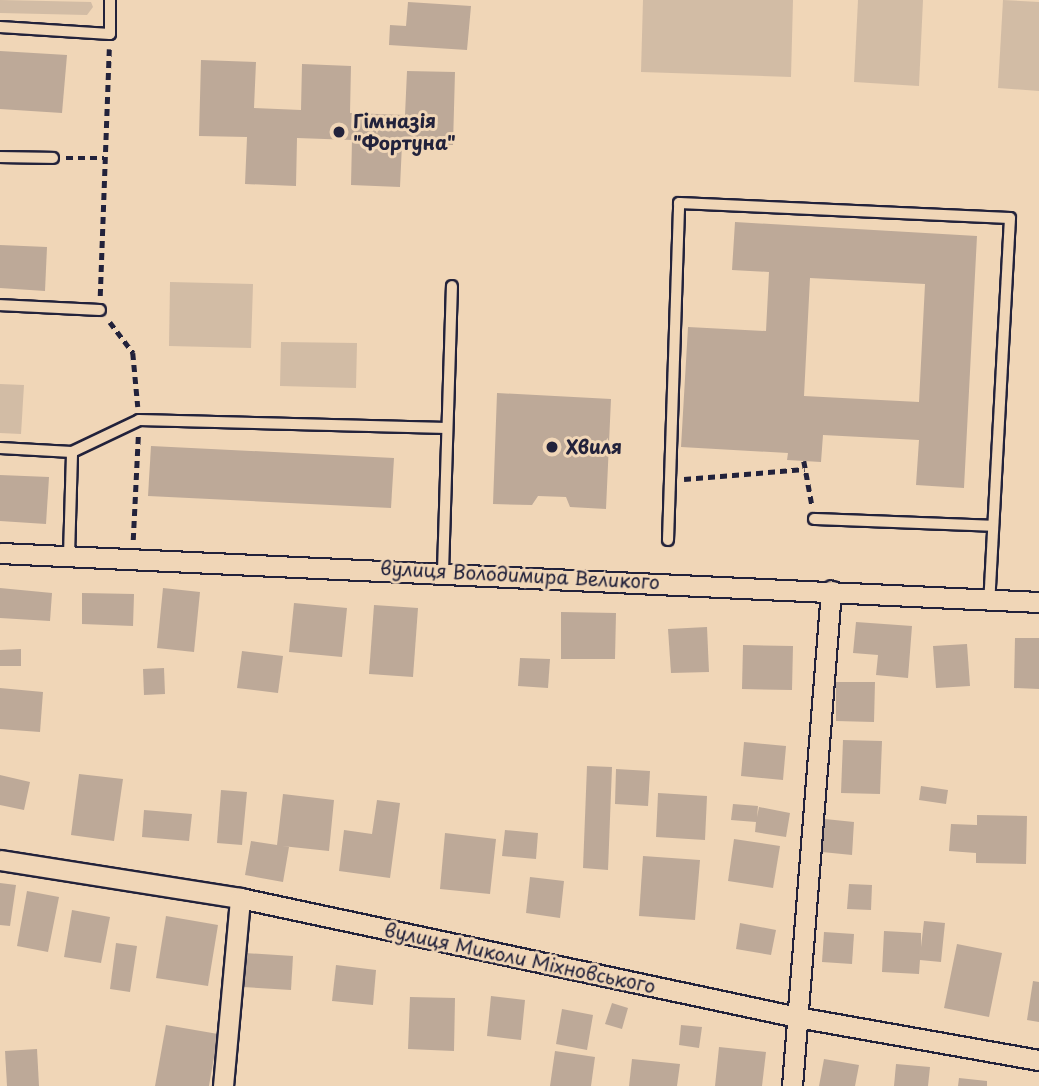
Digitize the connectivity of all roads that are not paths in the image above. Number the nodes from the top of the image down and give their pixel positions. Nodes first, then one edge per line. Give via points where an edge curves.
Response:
1 (110, 0) edge
2 (0, 27) edge
3 (0, 158) edge
4 (52, 158) road end
5 (452, 286) dead end
6 (0, 305) edge
7 (100, 310) road end
8 (447, 428) junction
9 (0, 448) edge
10 (72, 452) junction
11 (814, 519) dead end
12 (993, 526) junction
13 (668, 540) dead end
14 (0, 553) edge
15 (69, 555) junction
16 (443, 571) junction
17 (831, 591) junction
18 (989, 600) junction
19 (1039, 602) edge
20 (0, 860) edge
21 (240, 898) junction
22 (797, 1017) junction
23 (1039, 1060) edge
24 (223, 1086) edge
25 (792, 1086) edge

1 - 2 lane via 110,34
3 - 4 lane
5 - 8 lane
6 - 7 lane
8 - 10 lane via 139,420
8 - 16 lane
9 - 10 lane
10 - 15 lane
11 - 12 lane
12 - 13 lane via 1010,218 679,203
12 - 18 lane
14 - 15 street, вулиця Володимира Великого
15 - 16 street, вулиця Володимира Великого
16 - 17 street, вулиця Володимира Великого
17 - 18 street, вулиця Володимира Великого
17 - 22 street
18 - 19 street, вулиця Володимира Великого
20 - 21 street, вулиця Миколи Міхновського
21 - 22 street, вулиця Миколи Міхновського
21 - 24 street
22 - 23 street, вулиця Миколи Міхновського
22 - 25 street

